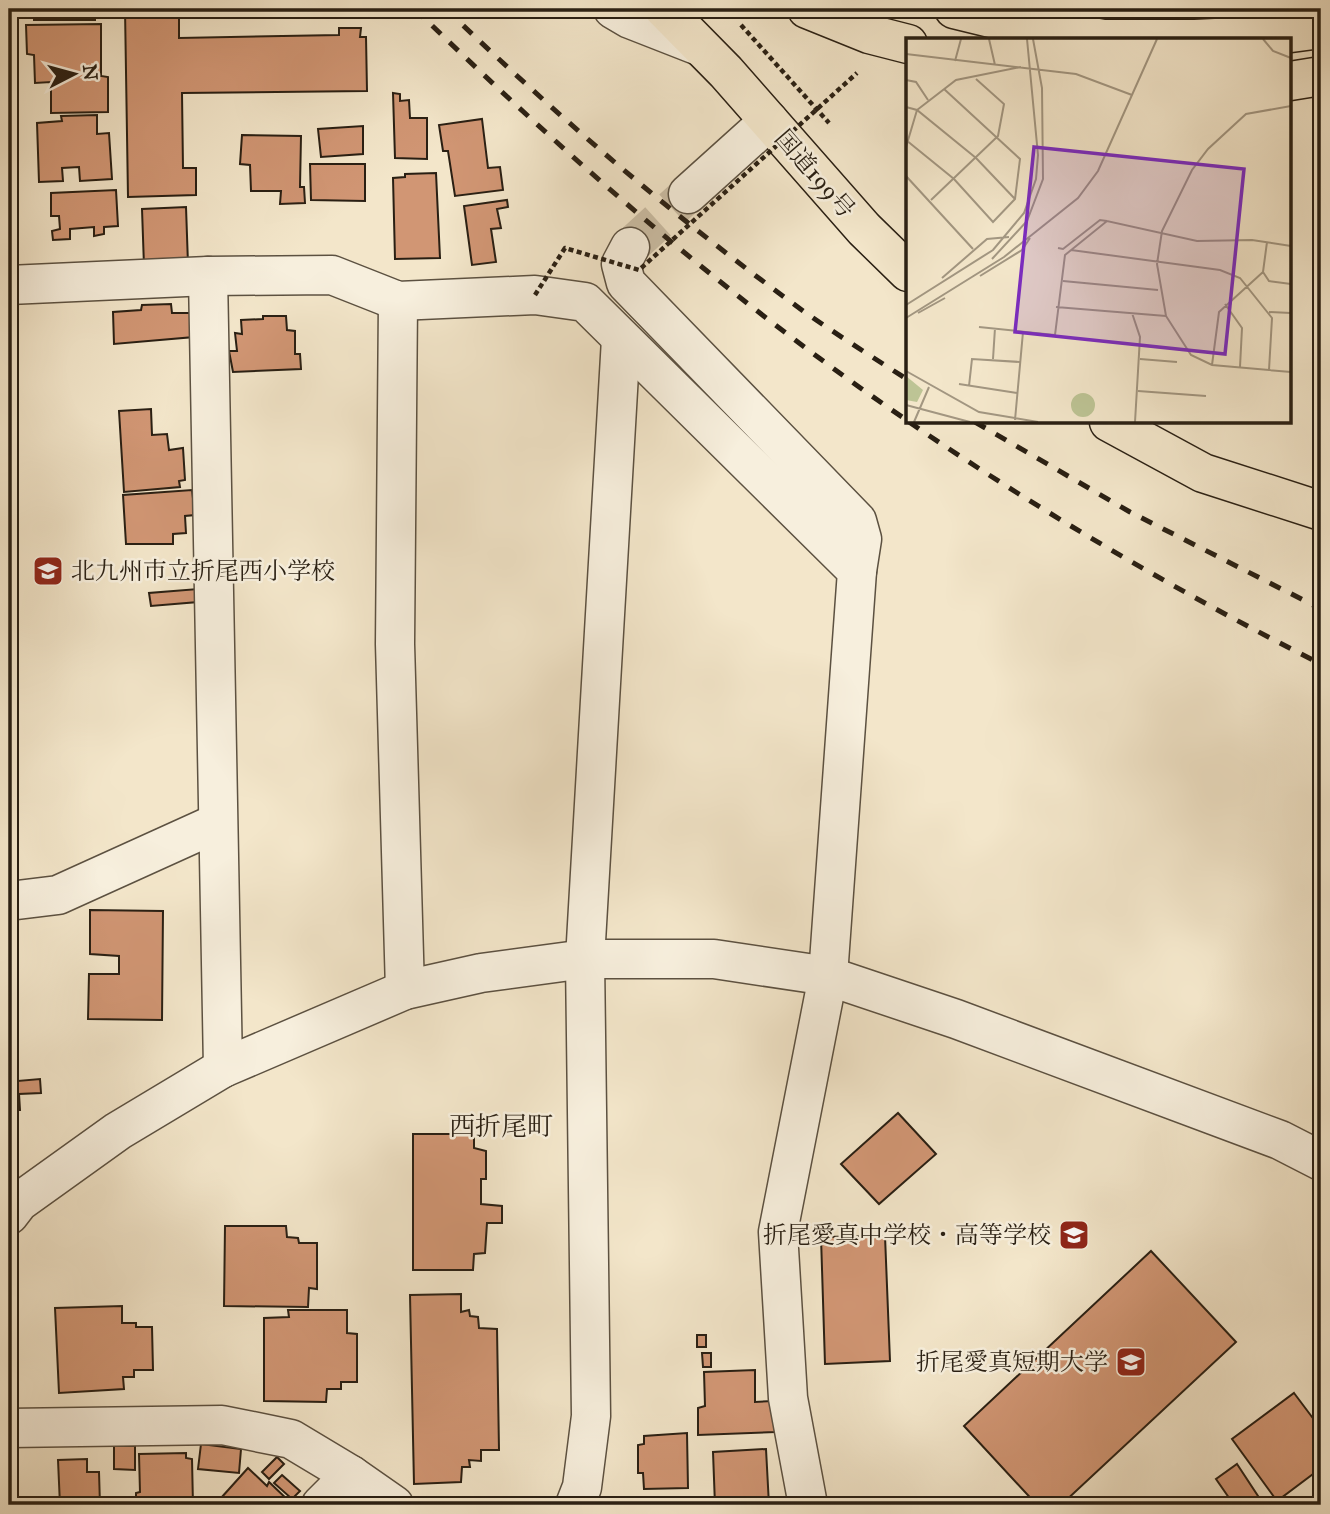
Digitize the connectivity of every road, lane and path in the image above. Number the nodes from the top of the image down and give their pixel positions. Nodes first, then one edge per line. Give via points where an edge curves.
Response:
1 (613, 9) edge
2 (664, 9) edge
3 (696, 9) edge
4 (807, 9) edge
5 (954, 9) edge
6 (741, 25) dead end
7 (1321, 29) edge
8 (1098, 38) edge
9 (1215, 38) edge
10 (906, 43) edge
11 (713, 59) junction
12 (857, 73) dead end
13 (1321, 76) edge
14 (1292, 81) edge
15 (769, 121) junction
16 (829, 123) dead end
17 (688, 194) tunnel mouth
18 (630, 247) tunnel mouth
19 (906, 270) edge
20 (208, 276) junction
21 (9, 285) edge
22 (535, 295) junction
23 (397, 301) junction
24 (621, 339) junction
25 (1113, 424) edge
26 (1321, 511) edge
27 (857, 571) junction
28 (217, 823) junction
29 (9, 901) edge
30 (585, 959) junction
31 (828, 976) junction
32 (405, 990) junction
33 (223, 1068) junction
34 (1321, 1161) edge
35 (9, 1215) edge
36 (9, 1428) edge
37 (351, 1475) junction
38 (321, 1505) edge
39 (394, 1505) edge
40 (575, 1505) edge
41 (807, 1505) edge

1 - 11 street
2 - 11 highway, 国道199号
3 - 11 highway, 国道199号
4 - 10 highway
5 - 8 highway
6 - 16 path
7 - 9 highway
11 - 15 highway, 国道199号
12 - 22 path, bridge via 639,270 565,248
13 - 14 highway
15 - 17 street
15 - 19 highway, 国道199号
18 - 27 street via 621,264 626,283 858,521 862,539
20 - 21 street
20 - 23 street via 332,275
20 - 28 street
22 - 23 street
22 - 24 street via 585,302
23 - 32 street via 395,644
24 - 27 street
24 - 30 street
25 - 26 highway via 1203,473
27 - 31 street
28 - 29 street via 58,895
28 - 33 street
30 - 31 street via 714,959
30 - 32 street via 481,972
30 - 40 street via 591,1416 582,1488
31 - 34 street via 957,1018 1267,1135
31 - 41 street via 778,1232 788,1398
32 - 33 street
33 - 35 street via 118,1131 19,1202
36 - 37 street via 222,1425 291,1439
37 - 38 street
37 - 39 street

